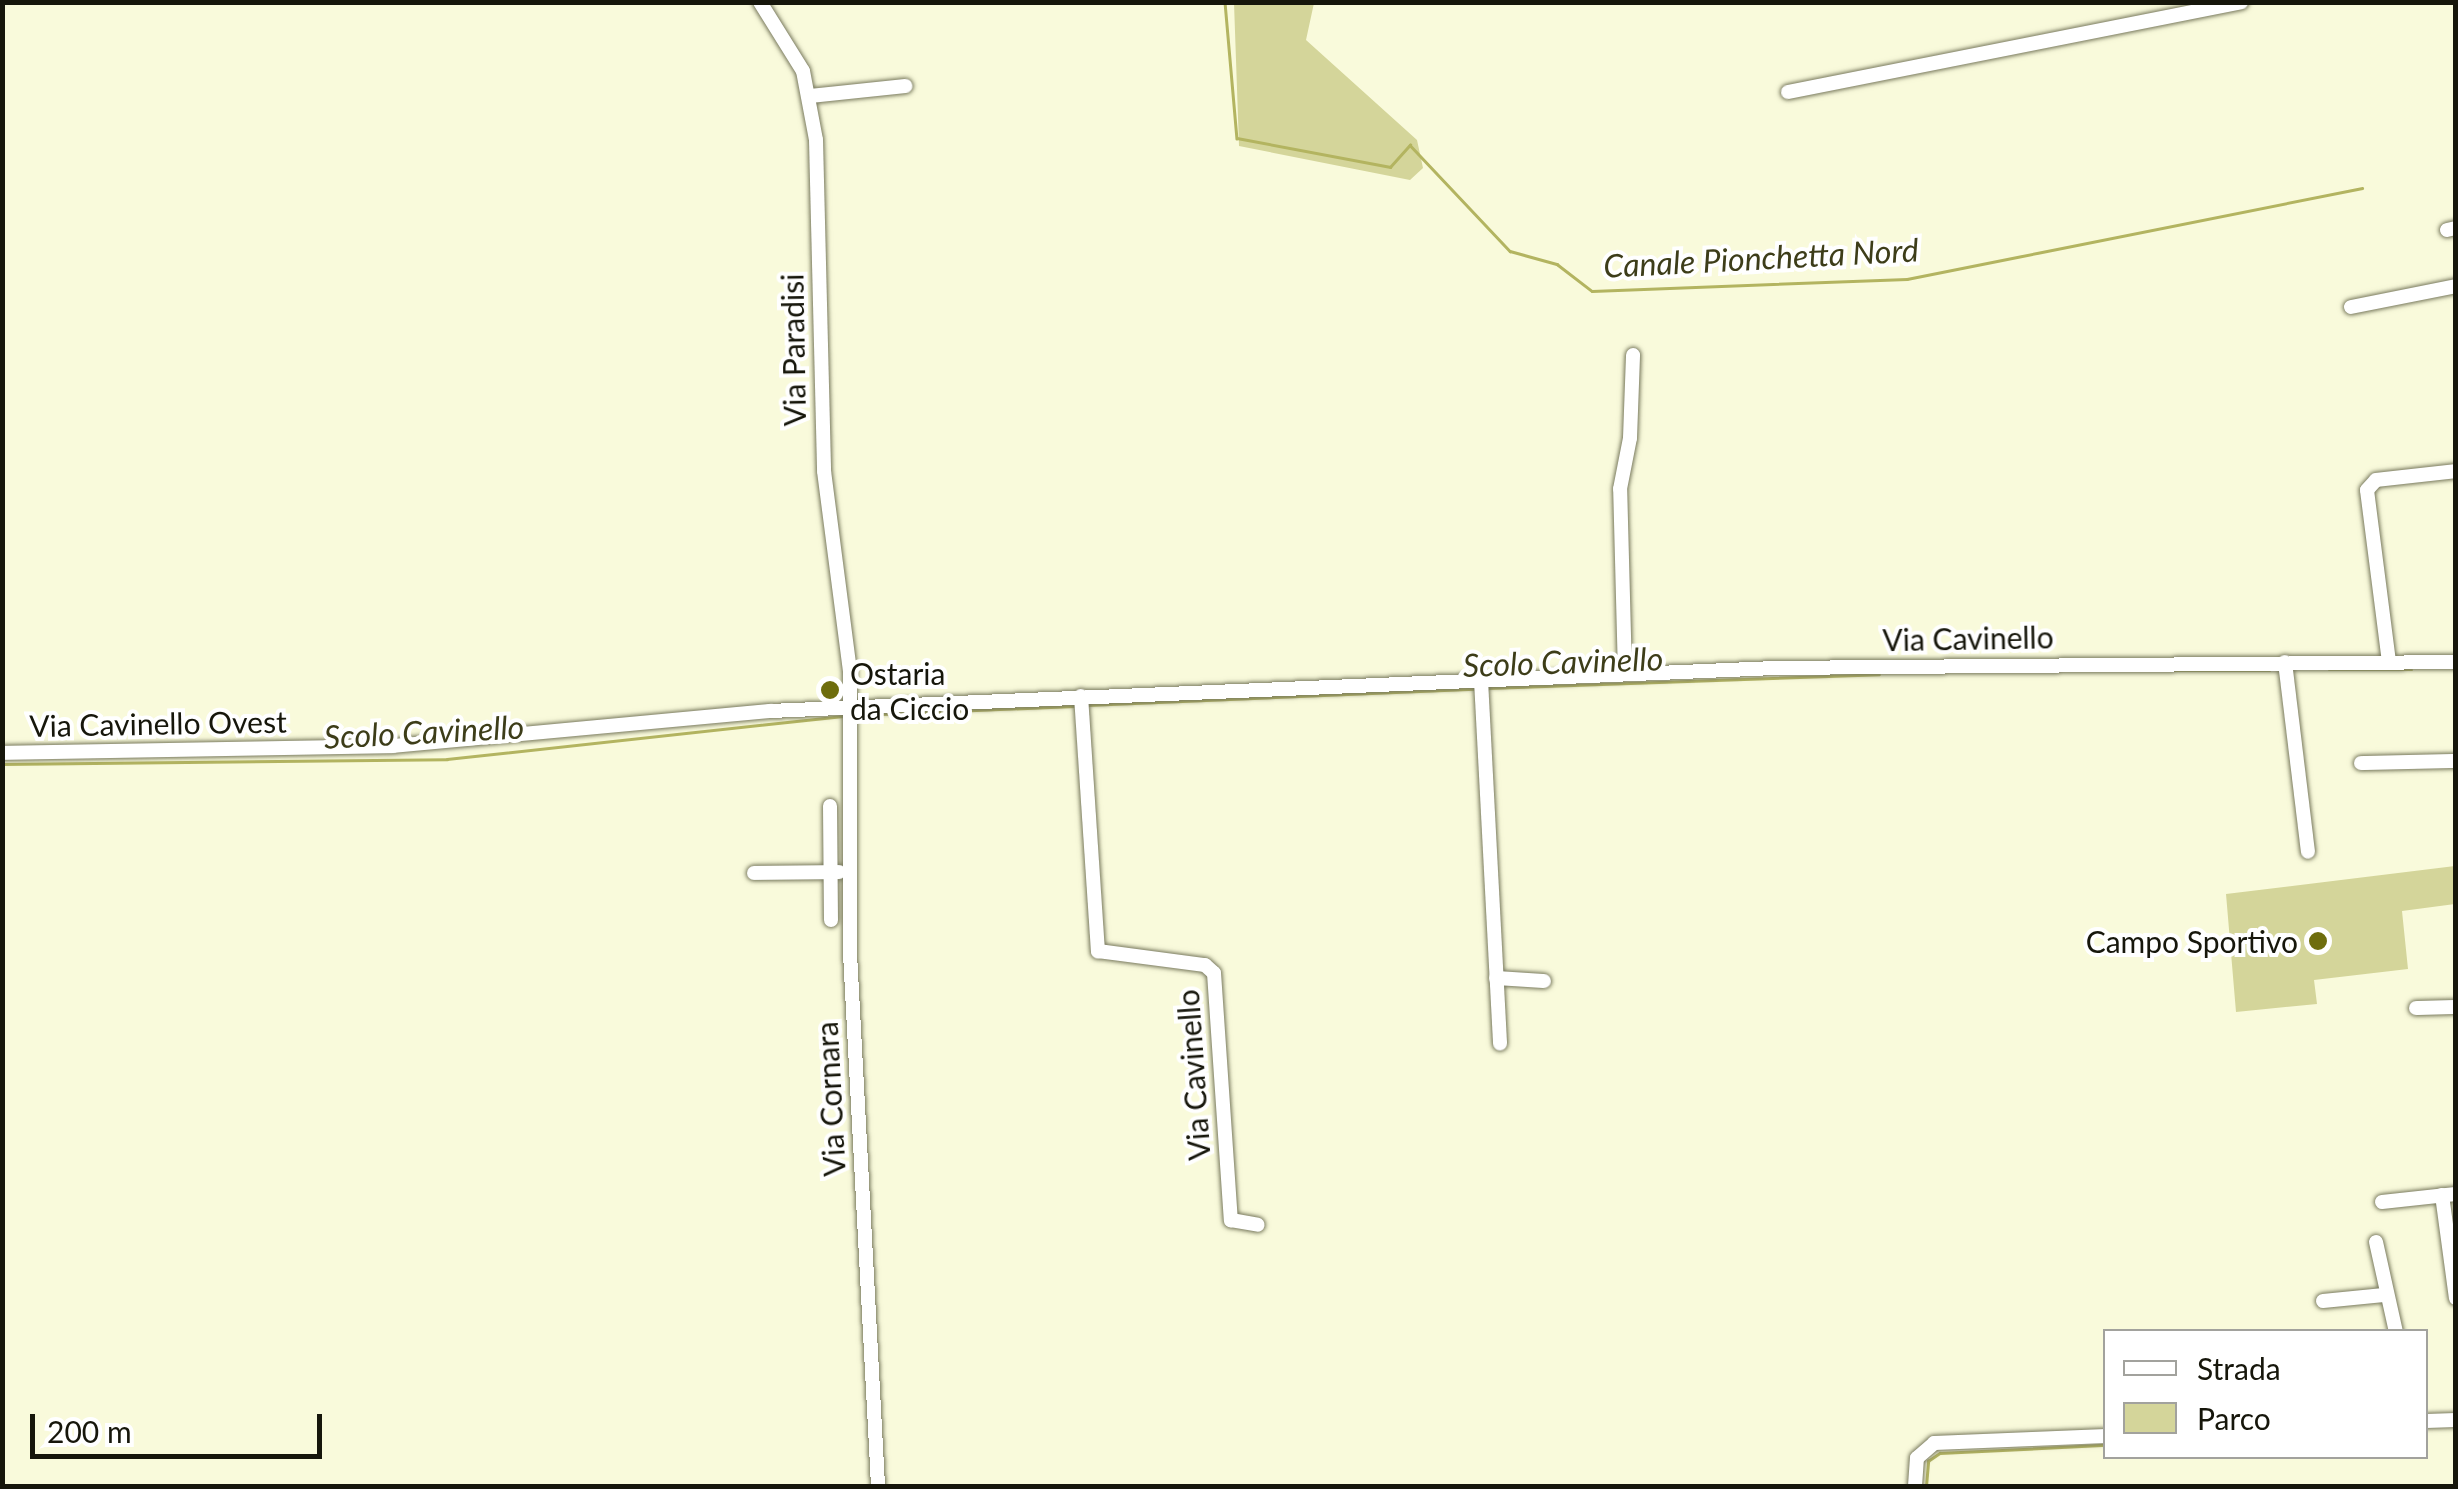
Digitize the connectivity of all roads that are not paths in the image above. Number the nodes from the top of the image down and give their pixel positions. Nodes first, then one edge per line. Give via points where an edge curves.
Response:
1 (760, 2) edge
2 (2240, 2) edge
3 (905, 86) dead end
4 (1788, 92) dead end
5 (810, 96) junction
6 (2456, 286) edge
7 (2351, 307) dead end
8 (1633, 355) dead end
9 (2456, 471) edge
10 (2286, 662) junction
11 (2389, 662) junction
12 (2456, 662) edge
13 (1626, 674) junction
14 (1481, 686) junction
15 (1081, 702) junction
16 (852, 708) junction
17 (2, 753) edge
18 (2456, 761) edge
19 (2361, 763) dead end
20 (830, 806) dead end
21 (2308, 852) dead end
22 (830, 872) junction
23 (850, 872) junction
24 (754, 873) dead end
25 (831, 920) dead end
26 (1496, 978) junction
27 (1544, 981) dead end
28 (2456, 1007) edge
29 (2416, 1008) dead end
30 (1500, 1044) dead end
31 (2449, 1194) edge
32 (2382, 1202) dead end
33 (1258, 1225) dead end
34 (2376, 1242) dead end
35 (2384, 1296) junction
36 (2456, 1298) edge
37 (2323, 1301) dead end
38 (2395, 1329) edge
39 (2456, 1420) edge
40 (2428, 1421) edge
41 (2103, 1436) edge
42 (878, 1486) edge
43 (1915, 1486) edge

1 - 5 street, Via Paradisi via 804,71
2 - 4 street
3 - 5 street
5 - 16 street, Via Paradisi via 824,471
6 - 7 street
8 - 13 street via 1630,438 1620,488
9 - 11 street via 2376,480 2367,490
10 - 11 street, Via Cavinello
10 - 13 street, Via Cavinello
10 - 21 street
11 - 12 street, Via Cavinello
13 - 14 street, Via Cavinello
14 - 15 street, Via Cavinello
14 - 26 street
15 - 16 street, Via Cavinello
15 - 33 street, Via Cavinello via 1098,951 1205,964 1214,973 1231,1220
16 - 17 street, Via Cavinello Ovest via 393,746
16 - 23 street, Via Cornara
18 - 19 street
20 - 22 street
22 - 23 street
22 - 24 street
22 - 25 street
23 - 42 street, Via Cornara
26 - 27 street
26 - 30 street
28 - 29 street
31 - 32 street
31 - 36 street
34 - 35 street
35 - 37 street
35 - 38 street
39 - 40 street
41 - 43 street via 1934,1444 1918,1458

